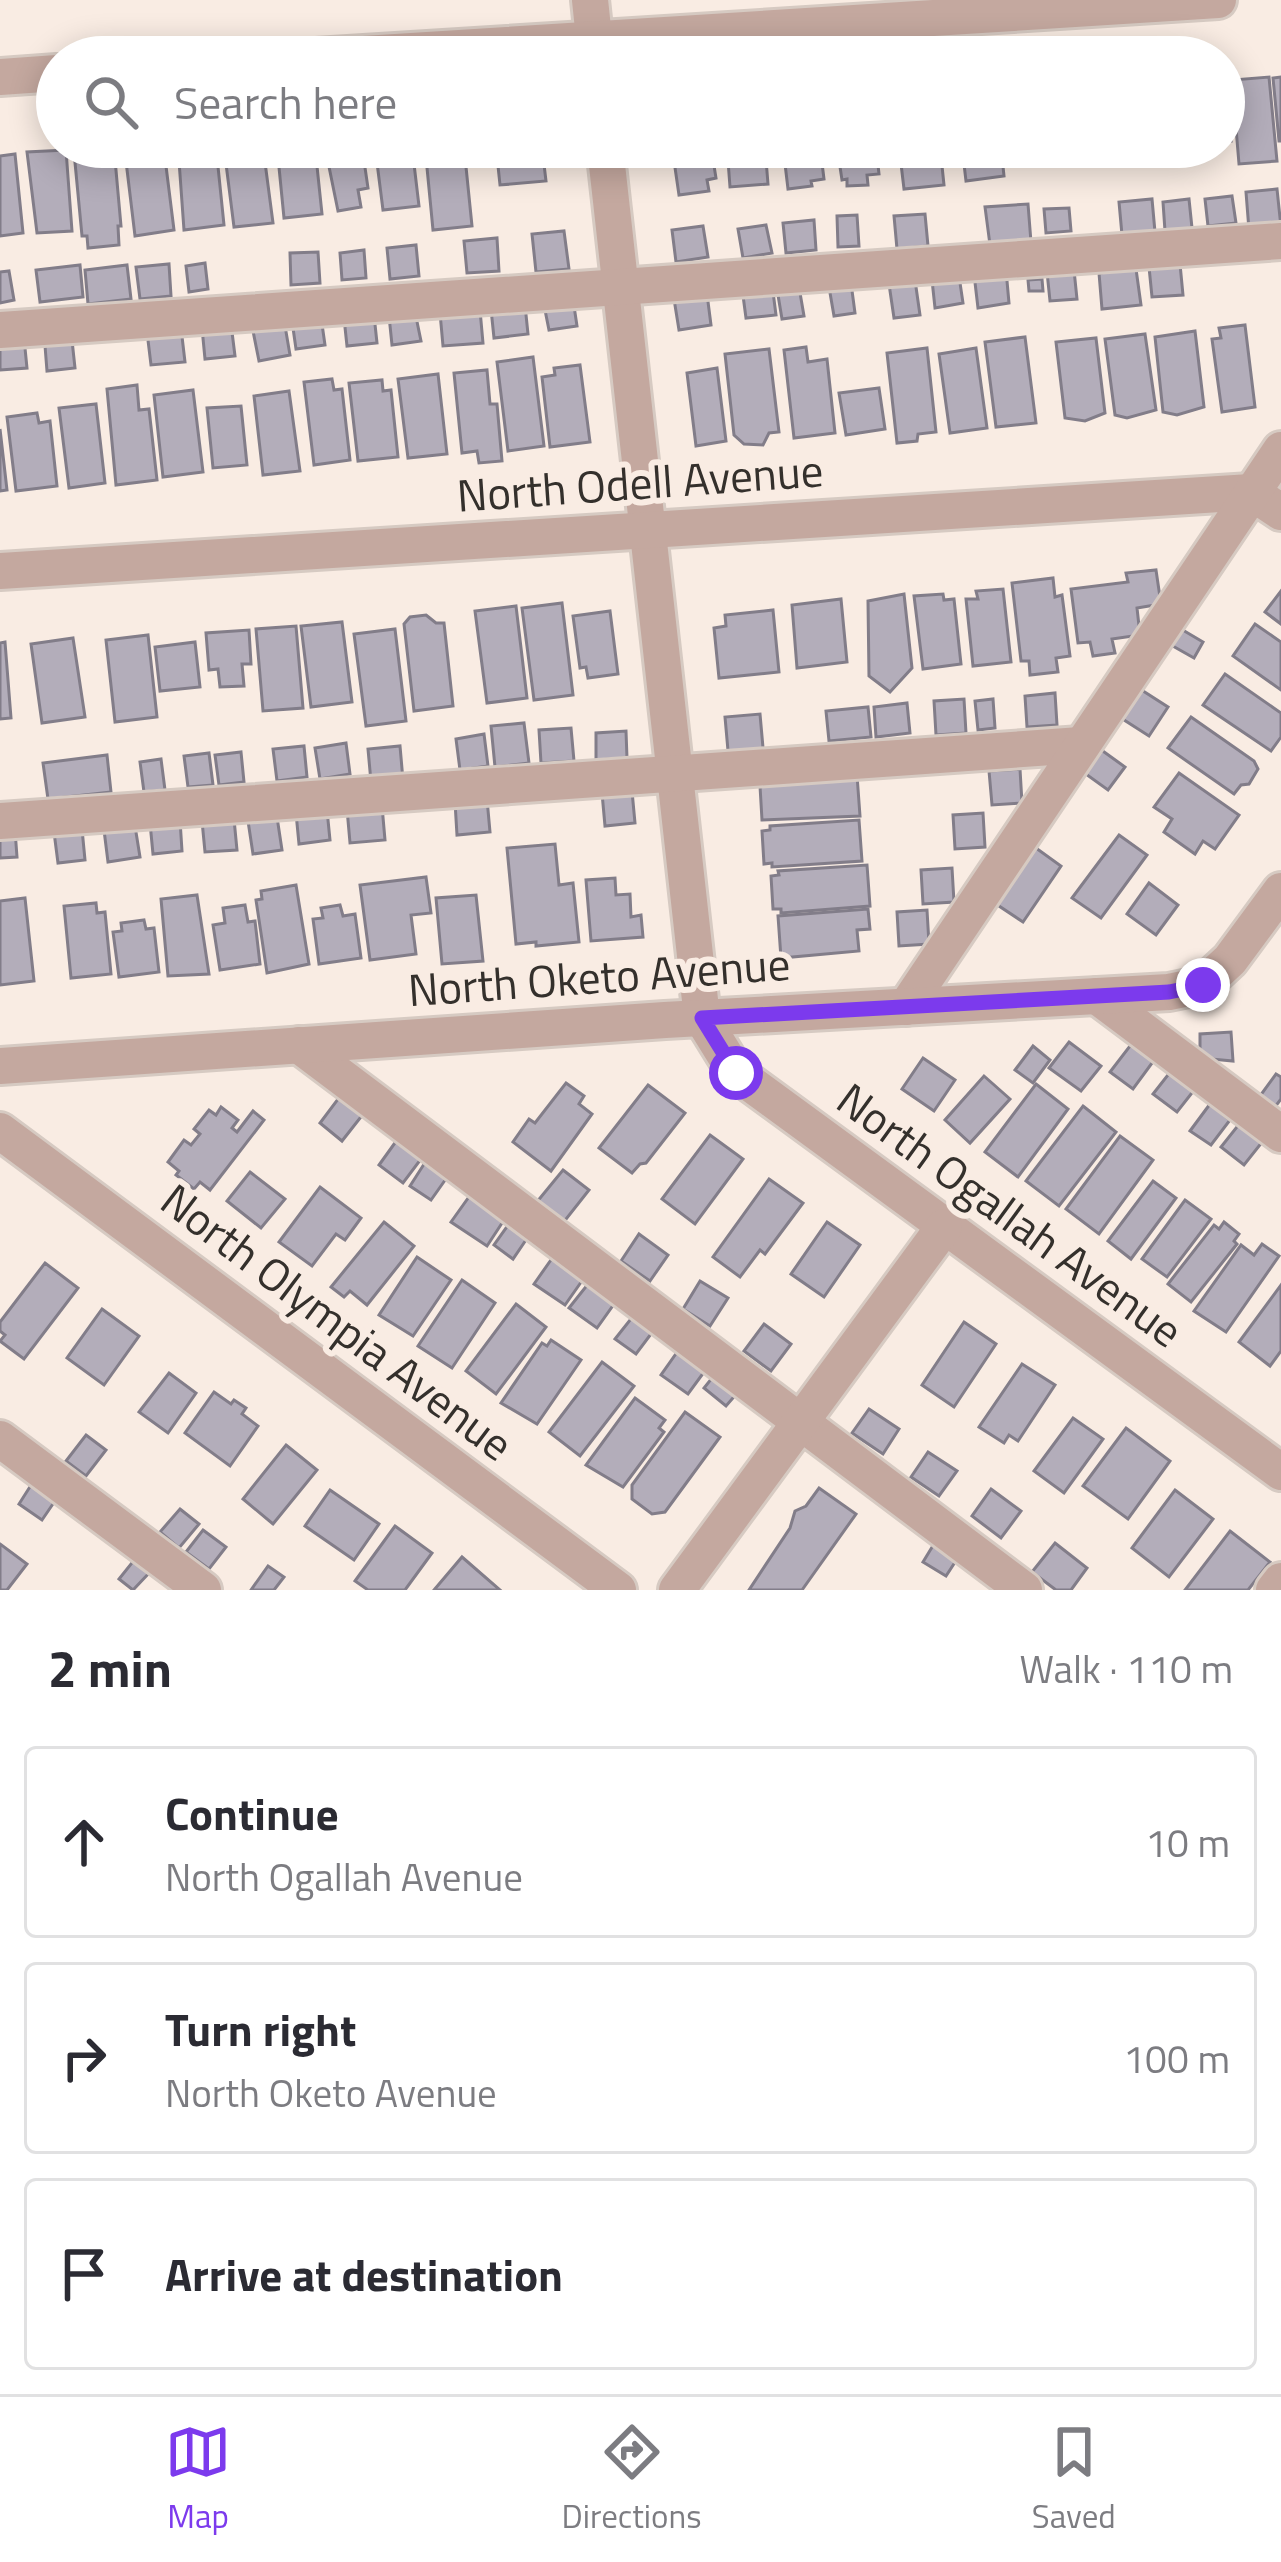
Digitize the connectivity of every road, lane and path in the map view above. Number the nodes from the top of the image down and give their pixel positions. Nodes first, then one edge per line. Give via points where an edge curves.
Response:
1 (590, 0) edge
2 (1218, 0) edge
3 (594, 36) edge
4 (751, 36) edge
5 (36, 74) edge
6 (0, 77) edge
7 (607, 168) edge
8 (1281, 241) edge
9 (621, 284) junction
10 (0, 330) edge
11 (1281, 450) edge
12 (1266, 502) edge
13 (648, 531) junction
14 (0, 571) edge
15 (1081, 745) junction
16 (675, 772) junction
17 (0, 821) edge
18 (1281, 891) edge
19 (1097, 996) junction
20 (905, 1006) junction
21 (702, 1018) junction
22 (299, 1045) junction
23 (0, 1066) edge
24 (0, 1131) edge
25 (1281, 1134) edge
26 (944, 1227) junction
27 (802, 1420) junction
28 (0, 1439) edge
29 (1281, 1472) edge
30 (1281, 1581) edge
31 (203, 1590) edge
32 (618, 1590) edge
33 (677, 1590) edge
34 (1024, 1590) edge
35 (1274, 1590) edge

1 - 3 street
2 - 4 street
5 - 6 street
7 - 9 street
8 - 9 street
9 - 10 street
9 - 13 street
11 - 12 street
12 - 13 street, North Odell Avenue
12 - 15 street
13 - 14 street, North Odell Avenue
13 - 16 street
15 - 16 street
15 - 20 street
16 - 17 street
16 - 21 street
18 - 19 street, North Oketo Avenue via 1203,985
19 - 20 street, North Oketo Avenue
19 - 25 street
20 - 21 street, North Oketo Avenue
21 - 22 street, North Oketo Avenue
21 - 26 street, North Ogallah Avenue via 736,1073
22 - 23 street, North Oketo Avenue
22 - 27 street
24 - 32 street, North Olympia Avenue
26 - 27 street
26 - 29 street, North Ogallah Avenue
27 - 33 street
27 - 34 street
28 - 31 street
30 - 35 street

